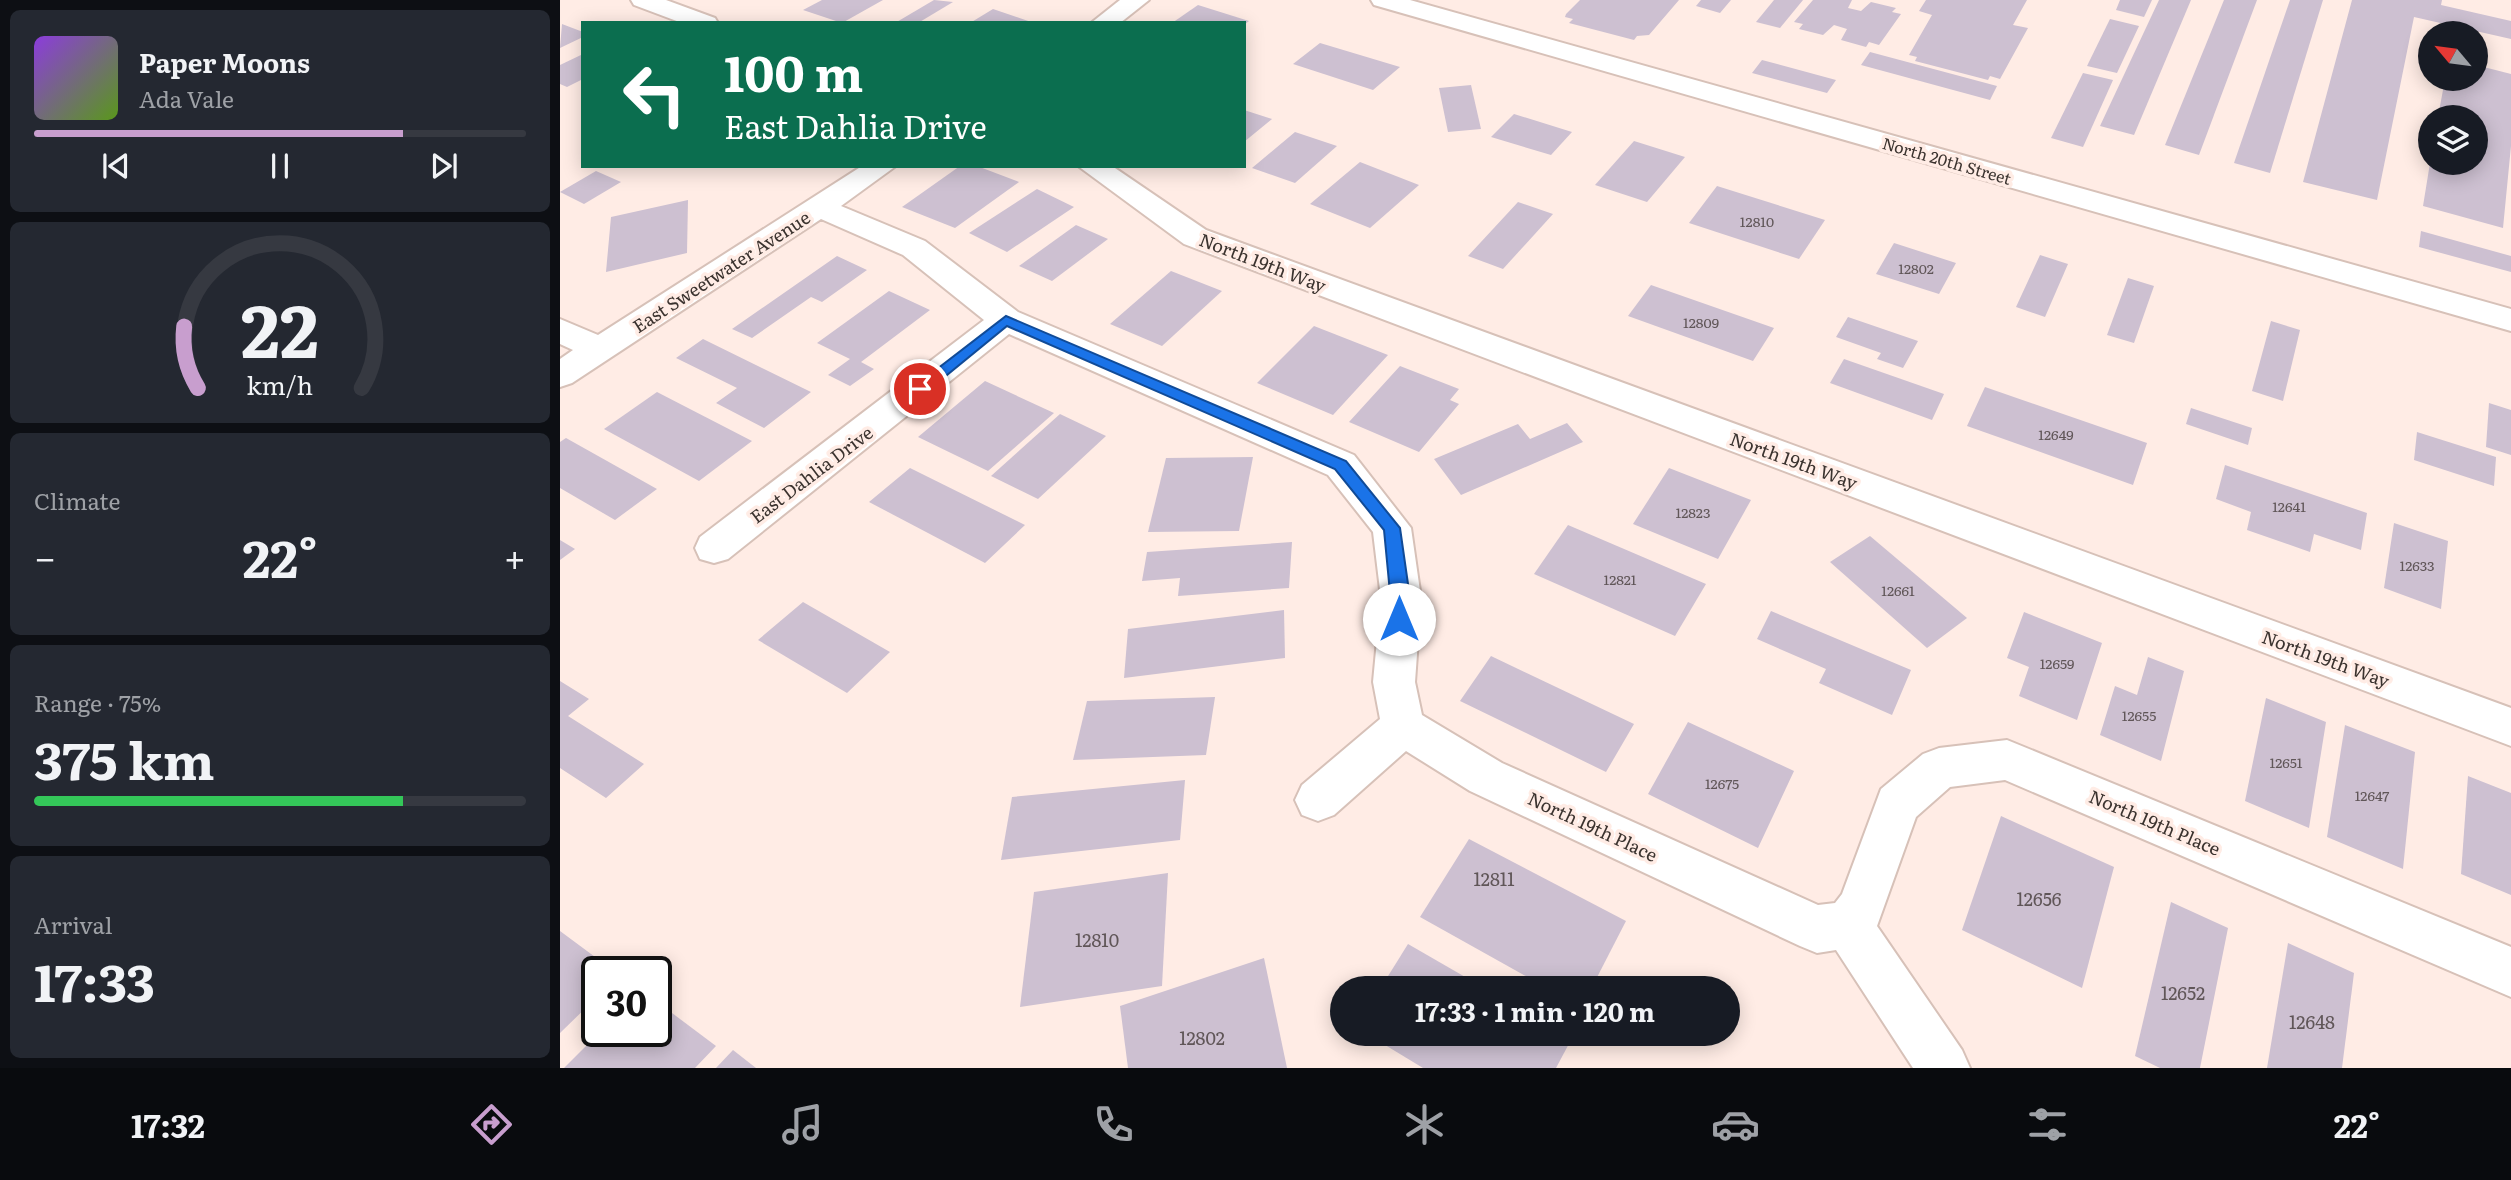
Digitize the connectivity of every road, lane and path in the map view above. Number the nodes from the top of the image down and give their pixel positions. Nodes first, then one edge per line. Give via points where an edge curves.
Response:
1 (643, 0) edge
2 (1137, 0) edge
3 (1383, 0) edge
4 (701, 21) edge
5 (1106, 21) edge
6 (879, 168) edge
7 (1095, 168) edge
8 (820, 208) junction
9 (1006, 320) junction
10 (2511, 320) edge
11 (560, 330) edge
12 (599, 349) junction
13 (560, 375) edge
14 (714, 548) dead end
15 (1404, 726) junction
16 (2511, 727) edge
17 (1318, 800) dead end
18 (1848, 925) junction
19 (2511, 972) edge
20 (1944, 1068) edge

1 - 4 street
2 - 5 street
3 - 10 street, North 20th Street
6 - 8 street, East Sweetwater Avenue
7 - 16 street, North 19th Way via 1195,237
8 - 9 street via 914,248
8 - 12 street, East Sweetwater Avenue
9 - 14 street, East Dahlia Drive
9 - 15 street via 1341,465 1392,528 1401,598 1394,682
11 - 12 street
12 - 13 street, East Sweetwater Avenue
15 - 17 street
15 - 18 street, North 19th Place via 1486,777 1817,929
18 - 19 street, North 19th Place via 1861,908 1897,804 1939,768 2007,760
18 - 20 street

